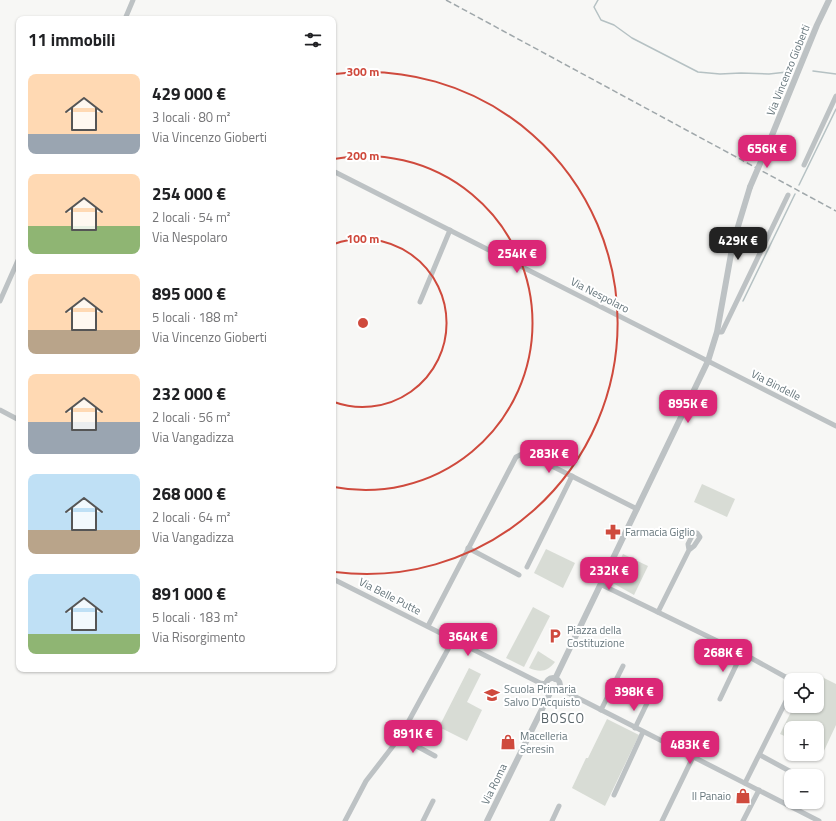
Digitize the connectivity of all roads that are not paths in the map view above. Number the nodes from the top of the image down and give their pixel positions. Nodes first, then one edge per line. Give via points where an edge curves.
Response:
1 (133, 0) edge
2 (829, 0) edge
3 (126, 16) edge
4 (836, 96) edge
5 (804, 165) dead end
6 (336, 173) edge
7 (788, 195) dead end
8 (450, 230) junction
9 (16, 265) edge
10 (0, 301) edge
11 (420, 302) dead end
12 (717, 332) junction
13 (708, 361) junction
14 (0, 410) edge
15 (16, 418) edge
16 (836, 426) edge
17 (572, 476) junction
18 (637, 509) junction
19 (468, 548) junction
20 (689, 550) dead end
21 (527, 567) dead end
22 (519, 575) dead end
23 (336, 580) edge
24 (602, 585) junction
25 (658, 612) junction
26 (428, 626) junction
27 (453, 640) junction
28 (742, 653) junction
29 (623, 666) dead end
30 (784, 676) edge
31 (555, 679) junction
32 (546, 684) junction
33 (558, 689) junction
34 (551, 691) junction
35 (653, 691) dead end
36 (720, 699) dead end
37 (784, 705) edge
38 (601, 710) junction
39 (635, 728) junction
40 (643, 732) junction
41 (400, 737) junction
42 (760, 755) junction
43 (435, 756) dead end
44 (693, 757) junction
45 (787, 769) edge
46 (745, 783) junction
47 (759, 790) junction
48 (614, 795) dead end
49 (433, 800) dead end
50 (559, 806) dead end
51 (346, 821) edge
52 (423, 821) edge
53 (487, 821) edge
54 (552, 821) edge
55 (662, 821) edge
56 (743, 821) edge
57 (819, 821) edge

1 - 3 street
2 - 12 street, Via Vincenzo Gioberti, bridge via 750,187 732,243
4 - 5 street
6 - 8 street, Via Nespolaro
7 - 12 street, Via Vincenzo Gioberti via 722,332
8 - 11 street
8 - 13 street, Via Nespolaro
9 - 10 street
12 - 13 street, Via Vincenzo Gioberti
13 - 16 street, Via Bindelle
13 - 18 street, Via Vincenzo Gioberti
14 - 15 street
17 - 18 street
17 - 19 street via 530,455 522,454 516,457
17 - 21 street
18 - 24 street, Via Vincenzo Gioberti
19 - 22 street
19 - 26 street
20 - 25 street
23 - 26 street, Via Belle Putte
24 - 25 street
24 - 31 street, Via Vincenzo Gioberti
25 - 28 street
26 - 27 street, Via Belle Putte
27 - 32 street, Via Belle Putte
27 - 41 street
28 - 30 street
28 - 36 street
29 - 38 street
31 - 32 street via 549,680
31 - 33 street via 560,683
32 - 34 street
33 - 34 street
33 - 38 street
34 - 53 street, Via Roma
35 - 39 street
37 - 42 street
38 - 39 street
39 - 40 street
40 - 44 street
40 - 48 street
41 - 43 street
41 - 51 street via 366,781
42 - 45 street
42 - 46 street
44 - 46 street
44 - 55 street
46 - 47 street
47 - 56 street
47 - 57 street
49 - 52 street
50 - 54 street

